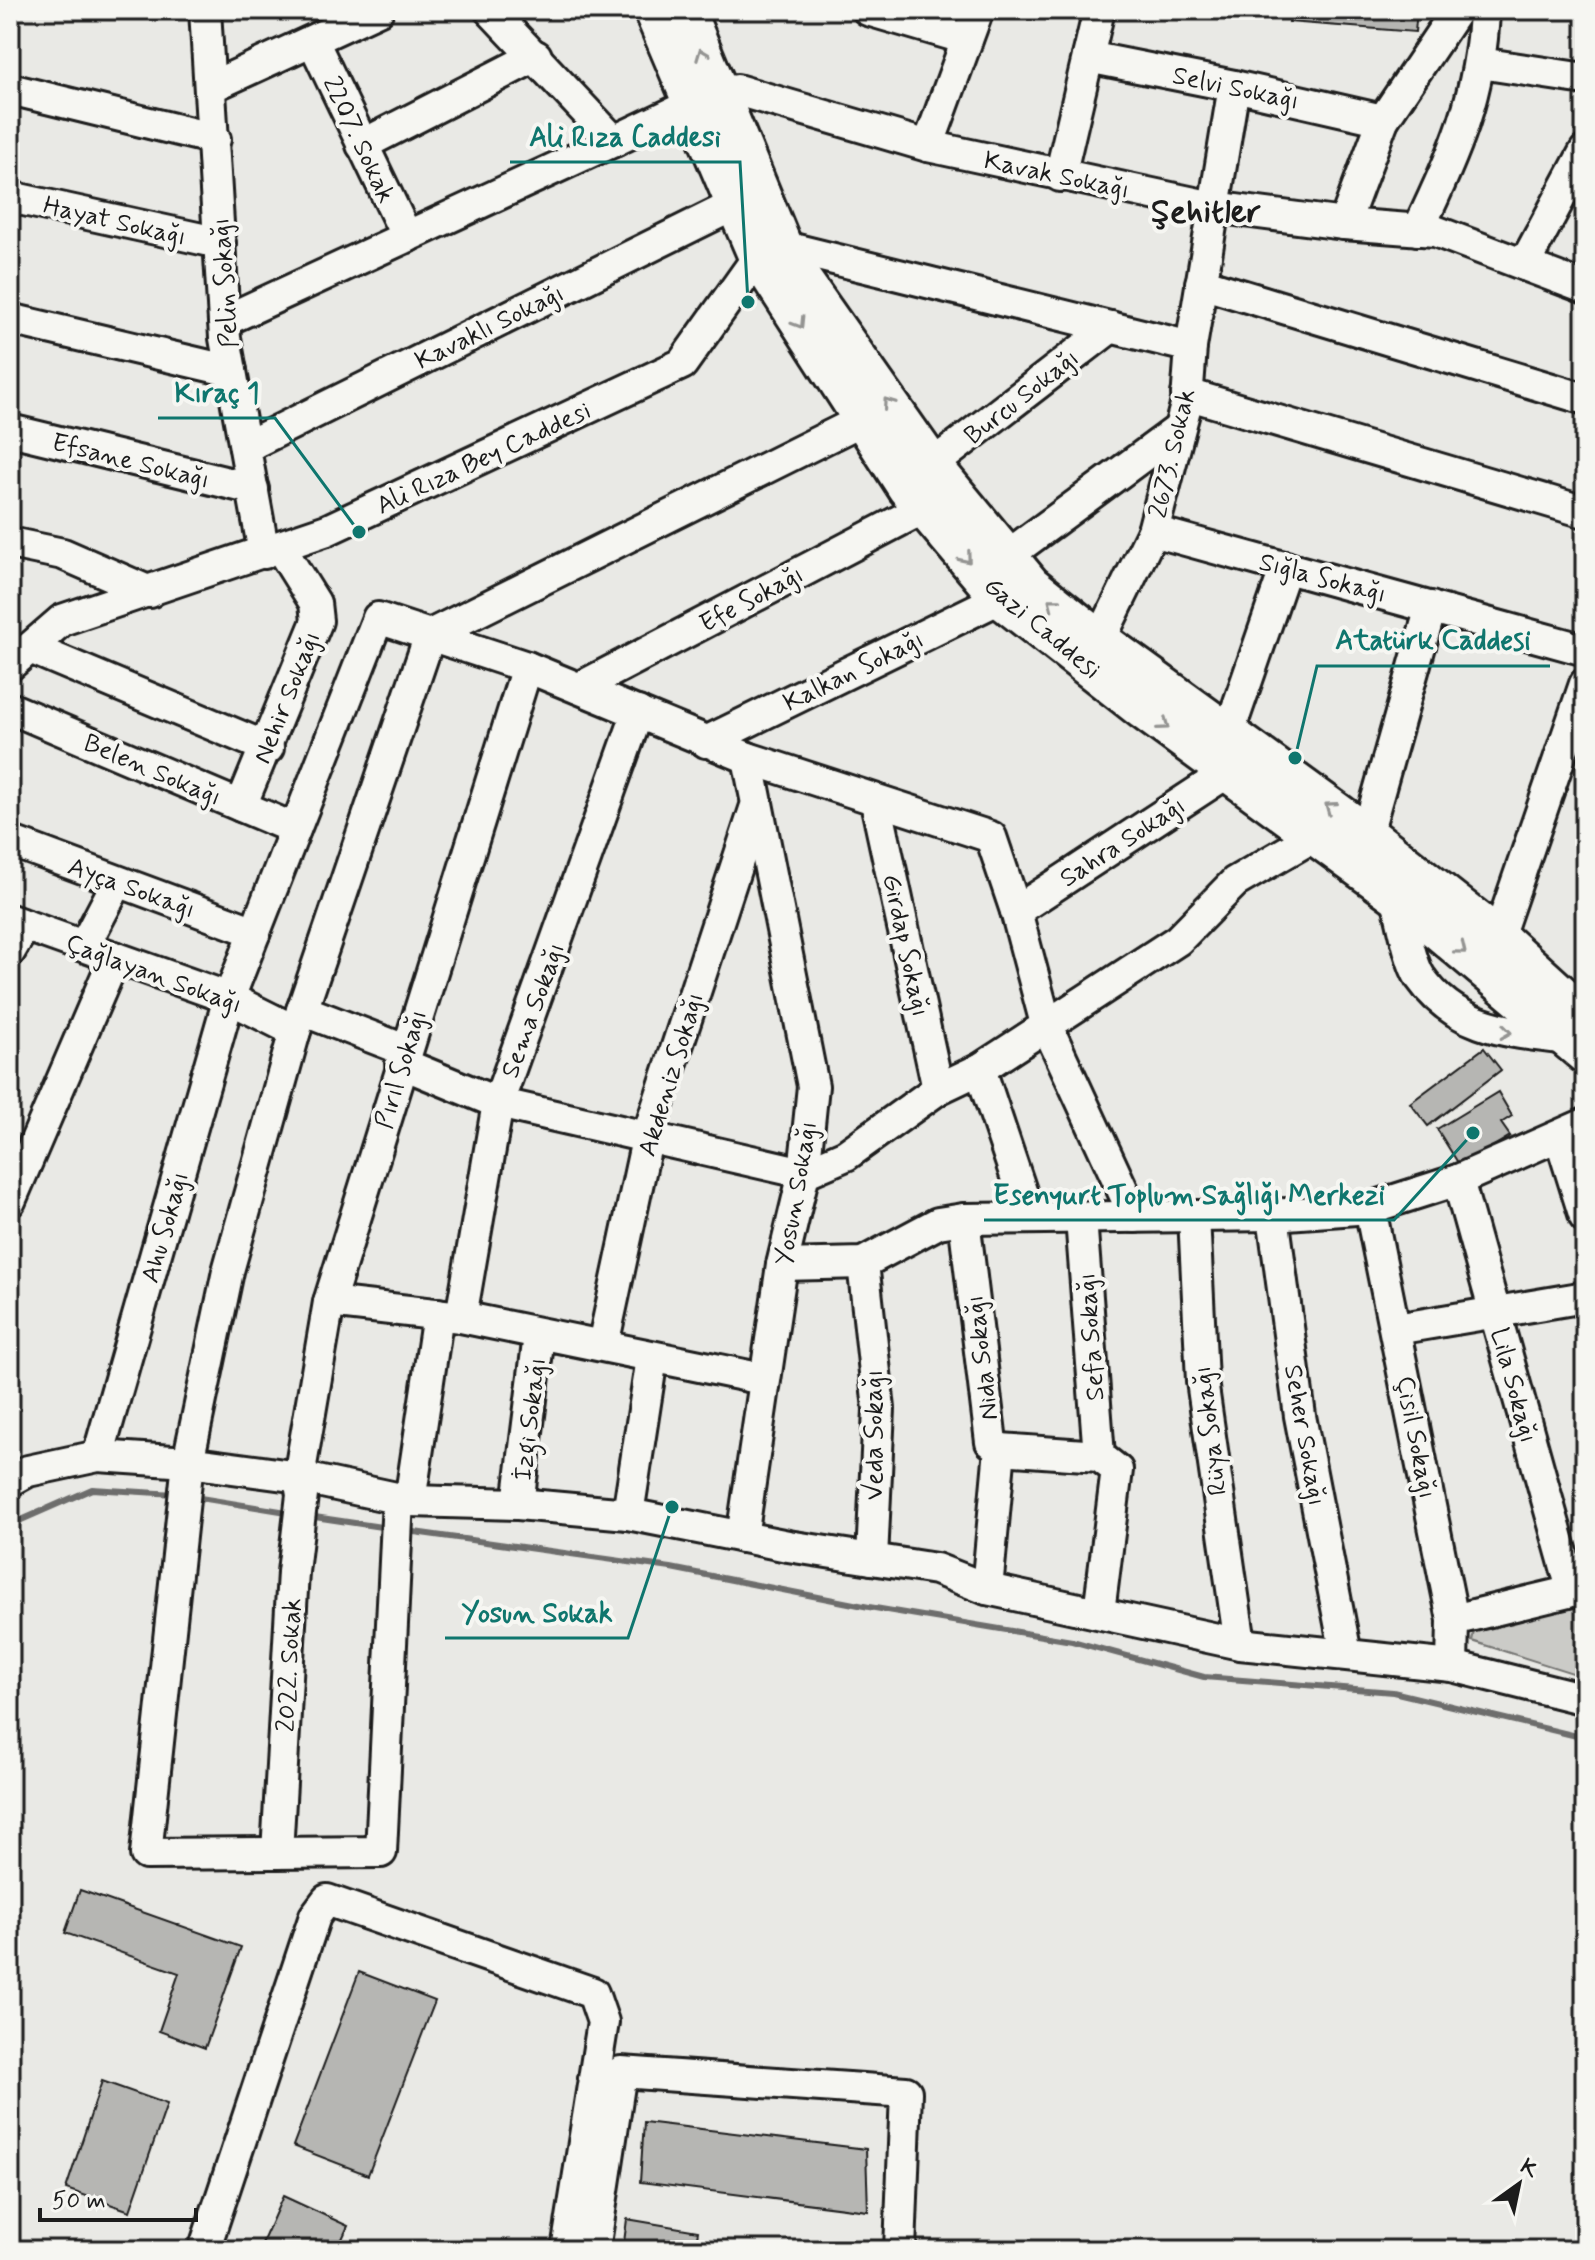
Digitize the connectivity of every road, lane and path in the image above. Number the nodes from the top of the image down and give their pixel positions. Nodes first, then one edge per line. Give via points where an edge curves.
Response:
1 (205, 10) edge
2 (378, 10) edge
3 (490, 10) edge
4 (653, 10) edge
5 (685, 10) edge
6 (868, 10) edge
7 (978, 10) edge
8 (1099, 10) edge
9 (1457, 10) edge
10 (1484, 10) edge
11 (967, 39) junction
12 (313, 41) junction
13 (536, 56) junction
14 (1088, 57) junction
15 (1480, 63) junction
16 (1585, 79) edge
17 (1234, 86) junction
18 (211, 87) junction
19 (10, 89) edge
20 (706, 101) junction
21 (1383, 120) junction
22 (215, 139) junction
23 (614, 141) junction
24 (362, 145) junction
25 (928, 146) junction
26 (1585, 151) edge
27 (1060, 176) junction
28 (10, 197) edge
29 (734, 205) junction
30 (1213, 207) junction
31 (1344, 224) junction
32 (1418, 230) junction
33 (407, 237) junction
34 (220, 243) junction
35 (770, 252) junction
36 (1524, 265) junction
37 (1201, 283) junction
38 (1585, 288) edge
39 (10, 319) edge
40 (224, 321) junction
41 (1111, 327) junction
42 (1191, 347) junction
43 (231, 371) junction
44 (1187, 394) junction
45 (1585, 399) edge
46 (862, 420) junction
47 (1179, 429) junction
48 (10, 430) edge
49 (245, 447) junction
50 (932, 465) junction
51 (253, 489) junction
52 (924, 508) junction
53 (1585, 512) edge
54 (1153, 531) junction
55 (10, 543) edge
56 (272, 550) junction
57 (1007, 556) junction
58 (1286, 567) junction
59 (150, 592) junction
60 (1000, 598) junction
61 (1431, 607) junction
62 (430, 635) junction
63 (1100, 640) junction
64 (1585, 650) edge
65 (20, 657) edge
66 (527, 667) junction
67 (1585, 684) edge
68 (579, 688) junction
69 (10, 708) edge
70 (638, 712) junction
71 (1580, 716) edge
72 (1229, 732) junction
73 (706, 742) junction
74 (268, 748) junction
75 (748, 758) junction
76 (1228, 772) junction
77 (876, 802) junction
78 (241, 806) junction
79 (755, 808) junction
80 (295, 829) junction
81 (1367, 834) junction
82 (1314, 836) junction
83 (10, 841) edge
84 (117, 883) junction
85 (1396, 895) junction
86 (1016, 911) junction
87 (15, 932) edge
88 (255, 932) junction
89 (1498, 937) junction
90 (84, 946) junction
91 (115, 957) junction
92 (229, 998) junction
93 (298, 1021) junction
94 (1046, 1024) junction
95 (1579, 1036) edge
96 (403, 1057) junction
97 (980, 1069) junction
98 (938, 1089) junction
99 (498, 1103) junction
100 (1572, 1131) edge
101 (648, 1135) junction
102 (804, 1173) junction
103 (1458, 1180) junction
104 (10, 1201) edge
105 (1370, 1208) junction
106 (1273, 1215) junction
107 (1194, 1216) junction
108 (1135, 1217) junction
109 (1585, 1217) edge
110 (1030, 1218) junction
111 (1081, 1218) junction
112 (964, 1219) junction
113 (863, 1263) junction
114 (782, 1265) junction
115 (1585, 1297) edge
116 (329, 1302) junction
117 (1495, 1311) junction
118 (450, 1316) junction
119 (1396, 1329) junction
120 (539, 1335) junction
121 (603, 1345) junction
122 (652, 1358) junction
123 (763, 1379) junction
124 (1000, 1449) junction
125 (98, 1456) junction
126 (1099, 1456) junction
127 (187, 1468) junction
128 (10, 1481) edge
129 (300, 1486) junction
130 (401, 1503) junction
131 (518, 1504) junction
132 (628, 1514) junction
133 (742, 1537) junction
134 (872, 1559) junction
135 (987, 1589) junction
136 (1578, 1589) edge
137 (1099, 1612) junction
138 (1453, 1620) junction
139 (1240, 1644) junction
140 (1346, 1654) junction
141 (1452, 1666) junction
142 (1585, 1699) edge
143 (277, 1853) junction
144 (204, 2250) edge
145 (567, 2250) edge
146 (594, 2250) edge
147 (900, 2250) edge

1 - 18 street, Pelin Sokağı
2 - 12 street
3 - 13 street
4 - 20 main road, Gazi Caddesi
20 -> 5 main road, Gazi Caddesi
6 - 11 street
7 - 11 street
8 - 14 street
9 - 21 street
10 - 15 street
11 - 25 street
12 - 18 street
12 - 24 street, 2207. Sokak
13 - 23 street
13 - 24 street
14 - 17 street, Selvi Sokağı
14 - 27 street
15 - 16 street
15 - 32 street via 1460,142
17 - 21 street, Selvi Sokağı
17 - 30 street, 2673. Sokak
18 - 22 street, Pelin Sokağı
19 - 22 street
20 - 23 street
20 - 25 street, Kavak Sokağı via 737,90
20 - 29 main road, Gazi Caddesi
20 - 35 main road, Gazi Caddesi
21 - 31 street
22 - 34 street, Pelin Sokağı
23 - 33 street
24 - 33 street, 2207. Sokak
25 - 27 street, Kavak Sokağı
26 - 36 street
27 - 30 street, Kavak Sokağı
28 - 34 street, Hayat Sokağı
29 - 35 main road, Gazi Caddesi
29 - 49 street, Kavaklı Sokağı
30 - 31 street, Kavak Sokağı
30 - 37 street, 2673. Sokak
31 - 32 street, Kavak Sokağı
32 - 36 street, Kavak Sokağı via 1435,231
33 - 40 street
34 - 40 street, Pelin Sokağı
35 - 41 street
35 -> 46 main road, Gazi Caddesi
50 -> 35 main road, Gazi Caddesi
35 - 56 street, Ali Rıza Bey Caddesi via 682,364 327,530
36 - 38 street, Kavak Sokağı
37 - 42 street, 2673. Sokak
37 - 45 street
39 - 43 street
40 - 43 street, Pelin Sokağı
41 - 42 street
41 - 50 street, Burcu Sokağı
42 - 44 street, 2673. Sokak
43 - 49 street, Pelin Sokağı
44 - 47 street, 2673. Sokak
44 - 53 street
46 - 52 main road, Gazi Caddesi
46 - 62 street
47 - 54 street, 2673. Sokak
47 - 57 street
48 - 51 street, Efsane Sokağı
49 - 51 street, Pelin Sokağı
50 - 57 main road, Gazi Caddesi
51 - 56 street, Pelin Sokağı
52 -> 60 main road, Gazi Caddesi
52 - 68 street, Efe Sokağı
54 - 58 street, Sığla Sokağı
54 - 63 street, 2673. Sokak
55 - 59 street via 63,554
56 - 59 street, Ali Rıza Bey Caddesi
56 - 74 street, Nehir Sokağı via 315,603 317,621
63 -> 57 main road, Gazi Caddesi via 1031,585
58 - 61 street, Sığla Sokağı
58 - 72 street
59 - 65 street, Ali Rıza Bey Caddesi via 62,620
60 - 73 street, Kalkan Sokağı
60 -> 76 main road, Gazi Caddesi
61 - 64 street, Sığla Sokağı
61 - 81 street
62 - 66 street
62 - 80 street, Ahu Sokağı via 378,618
62 - 93 street
63 - 72 main road, Gazi Caddesi
65 - 74 street
66 - 68 street
66 - 96 street, Pırıl Sokağı
67 - 71 street
68 - 70 street
69 - 78 street, Belen Sokağı
70 - 73 street
70 - 99 street, Sema Sokağı
71 - 89 street
81 -> 72 main road, Gazi Caddesi
73 - 75 street
74 - 78 street, Nehir Sokağı
75 - 77 street
75 - 79 street, Yosun Sokağı
76 - 82 main road, Gazi Caddesi
76 - 86 street, Sahra Sokağı
77 - 86 street via 991,837
77 - 98 street, Girdap Sokağı
78 - 80 street, Belen Sokağı
79 - 101 street, Akdeniz Sokağı
79 - 102 street, Yosun Sokağı via 813,1086
80 - 88 street, Ahu Sokağı
81 - 89 main road, Gazi Caddesi
82 - 85 main road, Gazi Caddesi
82 - 94 street via 1235,882 1178,940
83 - 84 street, Ayça Sokağı
84 - 88 street, Ayça Sokağı
84 - 90 street
85 -> 95 main road, Gazi Caddesi
85 -> 95 street via 1419,976 1450,1008 1491,1030
86 - 94 street
87 - 90 street, Çağlayan Sokağı
88 - 92 street, Ahu Sokağı
89 - 95 main road, Gazi Caddesi
90 - 91 street, Çağlayan Sokağı
91 - 92 street, Çağlayan Sokağı
91 - 104 street
92 - 93 street, Çağlayan Sokağı
92 - 125 street, Ahu Sokağı
93 - 96 street, Çağlayan Sokağı
93 - 127 street via 228,1271
94 - 97 street
94 - 108 street
96 - 99 street, Çağlayan Sokağı
96 - 116 street, Pırıl Sokağı
97 - 98 street
97 - 110 street
98 - 102 street via 846,1155
99 - 101 street, Çağlayan Sokağı
99 - 118 street, Sema Sokağı
100 - 103 street
100 - 109 street
101 - 102 street, Çağlayan Sokağı
101 - 121 street, Akdeniz Sokağı
102 - 114 street, Yosun Sokağı
103 - 105 street
103 - 117 street, Lila Sokağı
105 - 106 street
105 - 119 street, Çisil Sokağı
106 - 107 street
106 - 140 street, Seher Sokağı via 1300,1416
107 - 108 street
107 - 139 street, Rüya Sokağı via 1202,1381
108 - 111 street
110 - 111 street
110 - 112 street
111 - 126 street, Sefa Sokağı
112 - 113 street via 938,1223
112 - 124 street, Nida Sokağı via 991,1442
113 - 114 street
113 - 134 street, Veda Sokağı via 879,1409
114 - 123 street, Yosun Sokağı
115 - 117 street
116 - 118 street
116 - 129 street, Pırıl Sokağı
117 - 119 street
117 - 136 street, Lila Sokağı
118 - 120 street
118 - 130 street, Sema Sokağı
119 - 138 street, Çisil Sokağı
120 - 121 street
120 - 131 street, İzgi Sokağı
121 - 122 street
122 - 123 street
122 - 132 street
123 - 133 street, Yosun Sokağı
124 - 126 street
124 - 135 street, Nida Sokağı
125 - 127 street
125 - 128 street via 28,1471
126 - 137 street via 1117,1470
127 - 129 street
127 - 143 street via 146,1854
129 - 130 street
129 - 143 street, 2022. Sokak
130 - 131 street
130 - 143 street, Sema Sokağı via 381,1852
131 - 132 street
132 - 133 street
133 - 134 street
134 - 135 street via 936,1569
135 - 137 street
136 - 138 street
137 - 139 street
138 - 141 street, Çisil Sokağı
139 - 140 street
140 - 141 street
141 - 142 street
144 - 145 street via 315,1916 327,1900 593,1993 603,2022
146 - 147 street via 621,2072 906,2092

